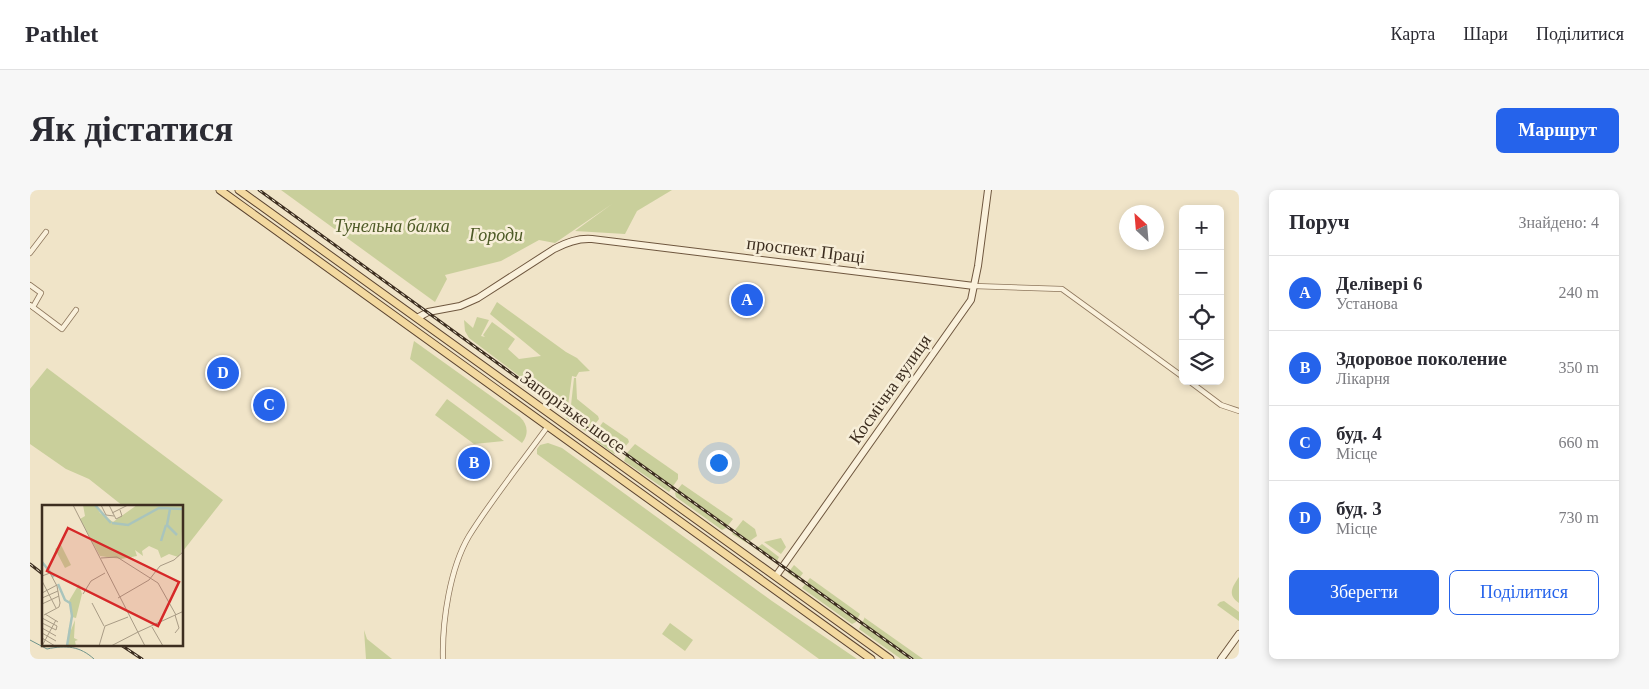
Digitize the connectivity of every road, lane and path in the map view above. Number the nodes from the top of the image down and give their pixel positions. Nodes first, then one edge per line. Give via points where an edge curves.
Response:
1 (220, 190) edge
2 (239, 190) edge
3 (988, 190) edge
4 (46, 232) dead end
5 (30, 253) edge
6 (30, 285) edge
7 (974, 286) junction
8 (31, 306) edge
9 (76, 310) dead end
10 (417, 318) junction
11 (411, 328) junction
12 (1179, 374) edge
13 (1194, 385) edge
14 (1239, 411) edge
15 (554, 417) junction
16 (548, 426) junction
17 (776, 576) junction
18 (769, 586) junction
19 (1239, 634) edge
20 (443, 659) edge
21 (871, 659) edge
22 (890, 659) edge
23 (1221, 659) edge

1 - 11 main road, Запорізьке шосе
2 - 10 main road, Запорізьке шосе
3 - 7 street, Космічна вулиця
4 - 5 street
6 - 8 street via 41,293
7 - 10 street, проспект Праці via 581,239 554,249 478,298
7 - 12 street, проспект Праці via 1062,289
7 - 17 street, Космічна вулиця via 967,306
8 - 9 street via 62,329
10 - 11 main road
10 - 15 main road, Запорізьке шосе
11 - 16 main road, Запорізьке шосе
13 - 14 street via 1221,405
15 - 16 main road
15 - 17 main road, Запорізьке шосе
16 - 18 main road, Запорізьке шосе
16 - 20 street via 469,537 448,597
17 - 18 main road, Космічна вулиця
17 - 22 main road, Запорізьке шосе
18 - 21 main road, Запорізьке шосе
19 - 23 street

